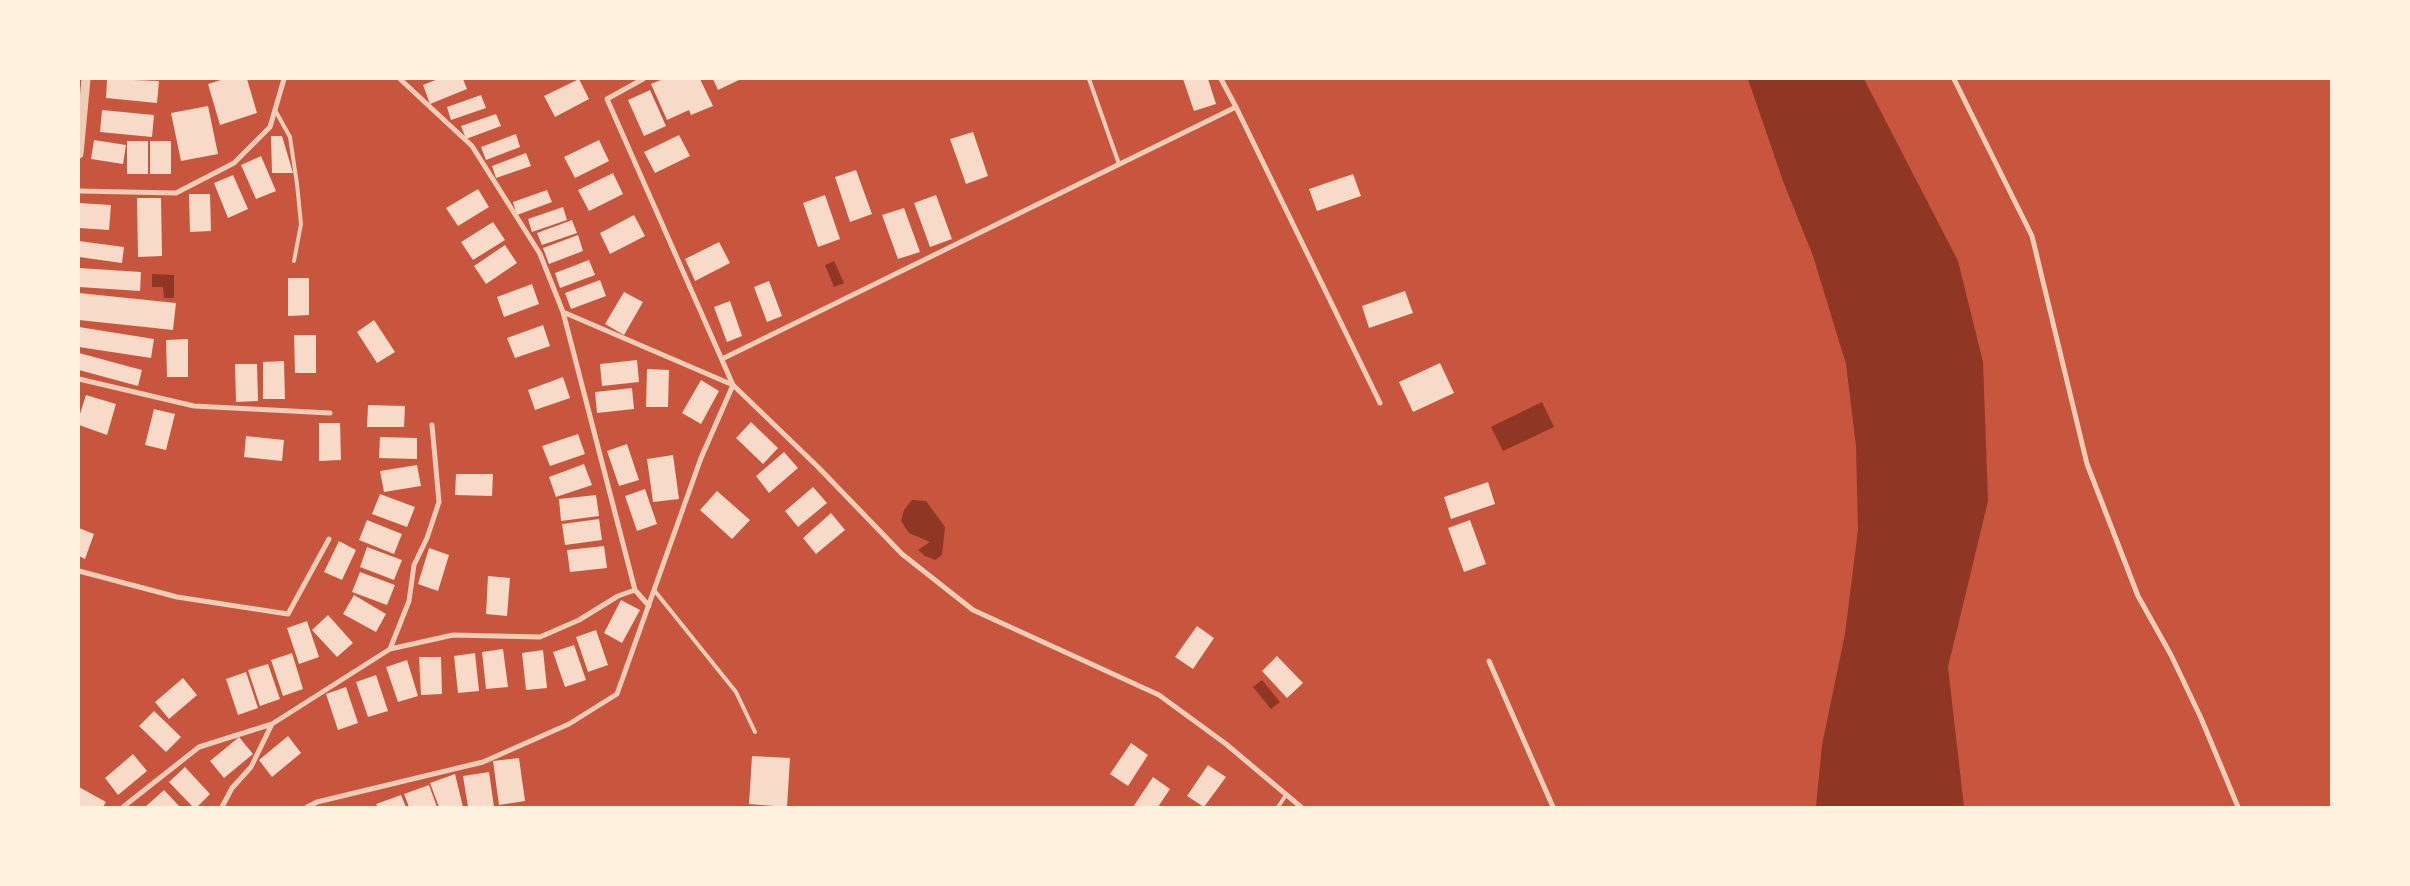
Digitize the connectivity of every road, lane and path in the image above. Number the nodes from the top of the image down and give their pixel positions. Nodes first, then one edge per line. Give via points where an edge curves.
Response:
1 (86, 79) edge
2 (284, 79) edge
3 (400, 79) edge
4 (643, 79) edge
5 (1089, 79) edge
6 (1221, 79) edge
7 (1954, 79) edge
8 (1236, 106) junction
9 (275, 110) junction
10 (79, 154) edge
11 (1118, 164) junction
12 (79, 191) edge
13 (294, 261) dead end
14 (563, 312) junction
15 (722, 359) junction
16 (79, 379) edge
17 (733, 385) junction
18 (1380, 403) dead end
19 (330, 413) dead end
20 (432, 425) dead end
21 (329, 539) dead end
22 (79, 571) edge
23 (636, 590) junction
24 (654, 590) junction
25 (649, 606) junction
26 (390, 649) junction
27 (1489, 661) dead end
28 (272, 724) junction
29 (755, 732) dead end
30 (1286, 795) junction
31 (123, 807) edge
32 (222, 807) edge
33 (307, 807) edge
34 (1278, 807) edge
35 (1301, 807) edge
36 (1553, 807) edge
37 (2238, 807) edge

1 - 10 street
2 - 9 street
3 - 14 street via 472,146 540,254
4 - 15 street via 608,99
5 - 11 lane
6 - 8 street
7 - 37 street via 2032,236 2087,464 2138,596 2201,718
8 - 11 street
8 - 18 street
9 - 12 street via 270,127 234,163 176,193
9 - 13 lane via 290,137 297,184 301,224
11 - 15 street
14 - 17 street
14 - 23 street
15 - 17 street
16 - 19 street via 194,406
17 - 24 street via 701,458
17 - 30 street via 902,554 973,610 1158,695 1226,744
20 - 26 street via 439,502 414,566 409,601
21 - 22 street via 288,614 177,598
23 - 25 street
23 - 26 street via 618,596 579,620 540,637 453,635
24 - 25 street
24 - 29 lane via 736,692
25 - 33 street via 617,694 569,724 483,762
26 - 28 street
27 - 36 street
28 - 31 street via 199,747
28 - 32 street via 251,767 232,788
30 - 34 lane
30 - 35 street

